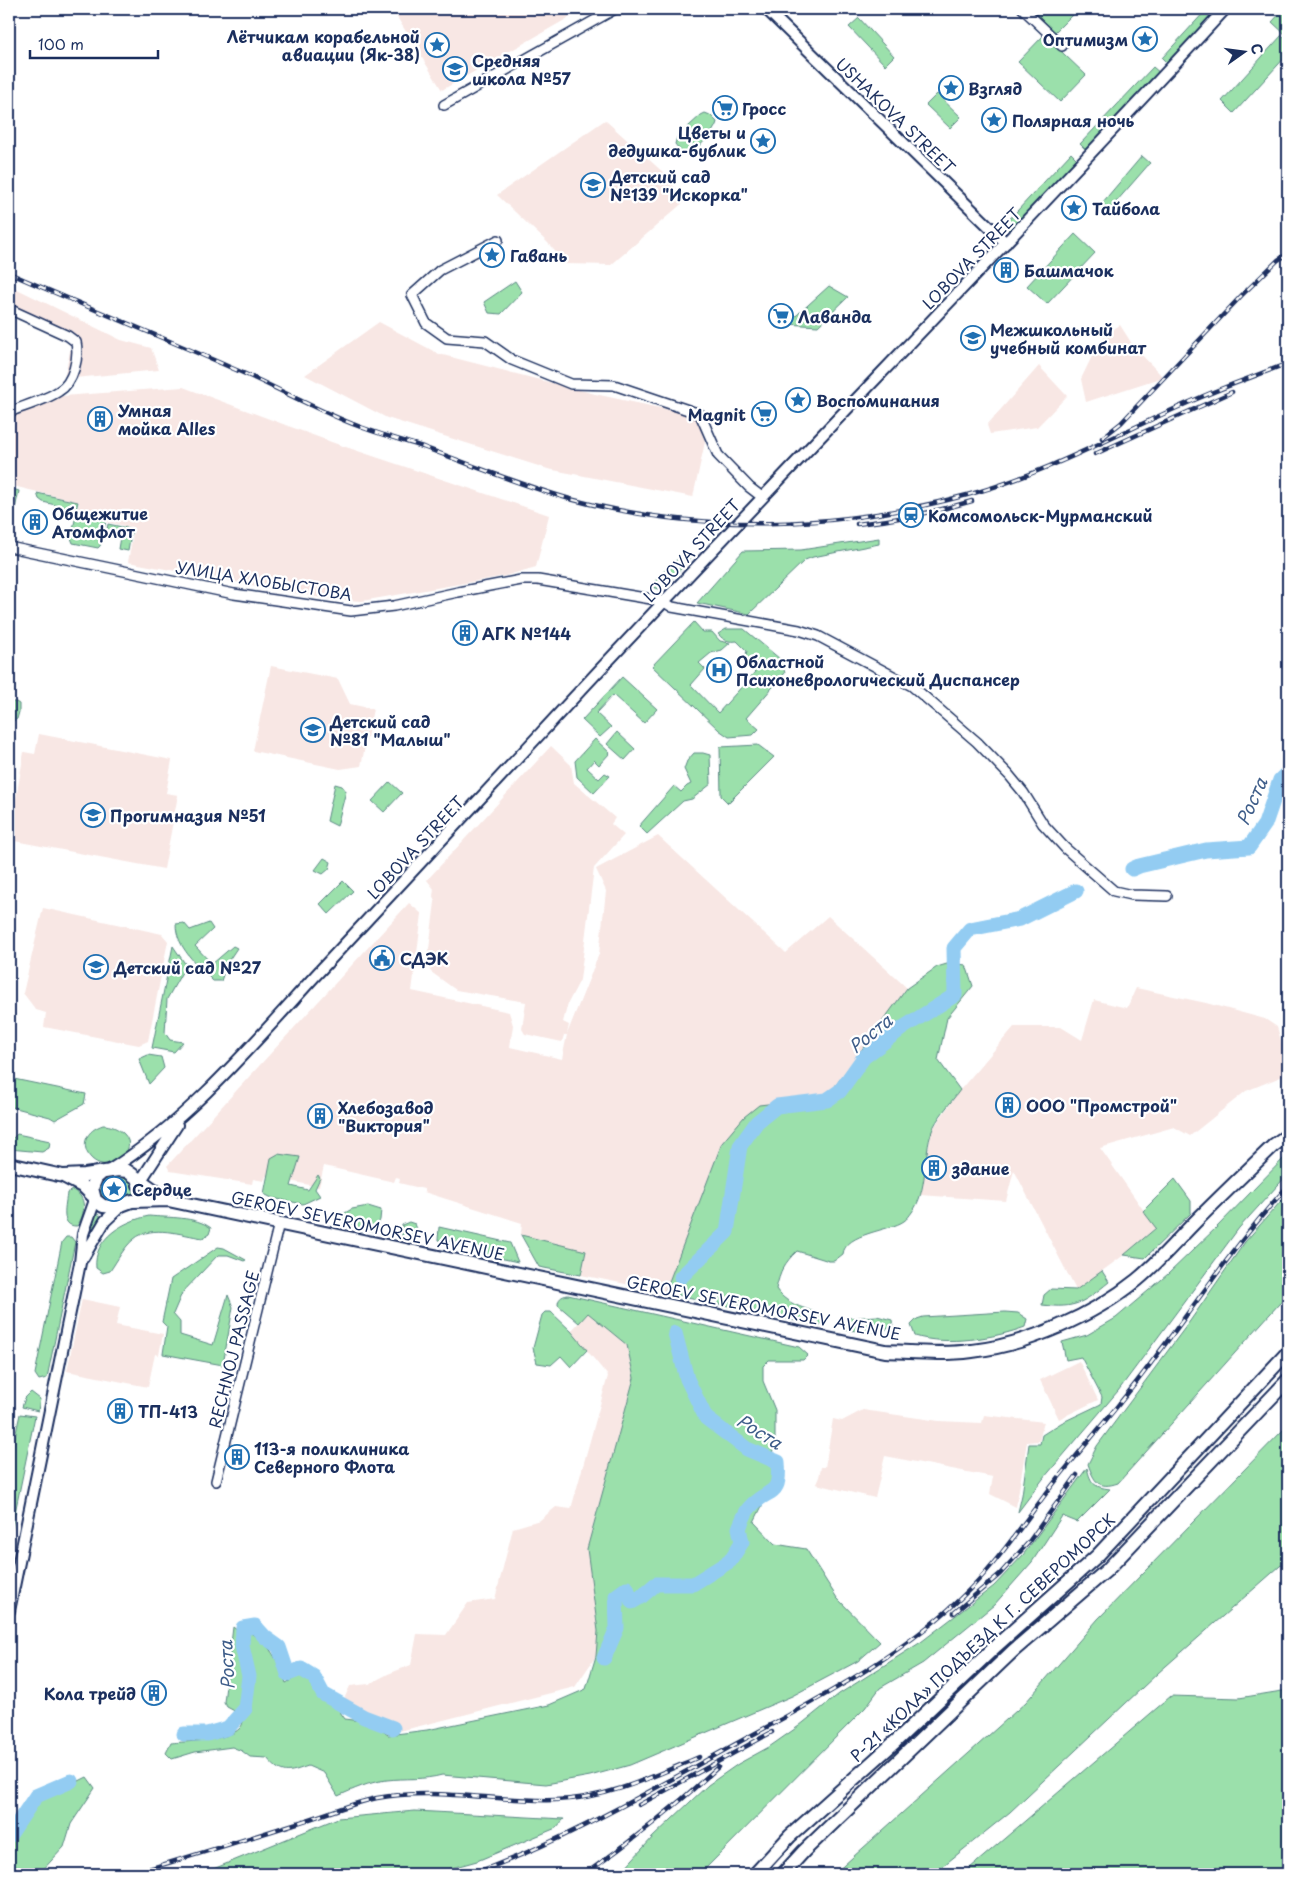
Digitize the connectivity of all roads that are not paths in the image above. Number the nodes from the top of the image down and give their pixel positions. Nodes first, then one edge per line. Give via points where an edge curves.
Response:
1 (615, 9) edge
2 (766, 9) edge
3 (1023, 9) edge
4 (1225, 9) edge
5 (1062, 46) dead end
6 (444, 105) dead end
7 (498, 240) dead end
8 (1006, 243) junction
9 (9, 309) edge
10 (9, 412) edge
11 (762, 497) junction
12 (9, 546) edge
13 (663, 601) junction
14 (1167, 896) dead end
15 (182, 1116) junction
16 (1288, 1135) edge
17 (9, 1164) edge
18 (106, 1172) junction
19 (63, 1176) junction
20 (138, 1181) junction
21 (94, 1197) junction
22 (168, 1200) junction
23 (127, 1204) junction
24 (279, 1224) junction
25 (80, 1263) junction
26 (1288, 1352) edge
27 (1288, 1380) edge
28 (216, 1481) dead end
29 (9, 1611) edge
30 (755, 1874) edge
31 (782, 1874) edge

1 - 6 street
2 - 8 street, USHAKOVA STREET
3 - 5 street
4 - 8 street, LOBOVA STREET
7 - 11 street via 440,270 412,295 426,323 447,338 484,341 512,360 571,384 614,385 700,414 718,455
8 - 11 street, LOBOVA STREET
9 - 10 street via 68,336 76,342 78,352 72,375 61,391
11 - 13 street, LOBOVA STREET
12 - 13 street, УЛИЦА ХЛОБЫСТОВА via 234,594 351,611 394,606 521,580
13 - 14 street, УЛИЦА ХЛОБЫСТОВА via 672,607 818,636 912,686 977,742 1019,786 1043,824 1065,848 1114,891
13 - 15 street, LOBOVA STREET
15 - 18 street, LOBOVA STREET
15 - 20 street, LOBOVA STREET
16 - 24 main road, GEROEV SEVEROMORSEV AVENUE via 1122,1291 1064,1323 1026,1339 972,1351 885,1351
17 - 19 main road, GEROEV SEVEROMORSEV AVENUE
18 - 19 main road, GEROEV SEVEROMORSEV AVENUE
18 - 20 main road, GEROEV SEVEROMORSEV AVENUE via 128,1171
18 - 21 main road via 93,1182
19 - 21 main road, GEROEV SEVEROMORSEV AVENUE via 84,1187
20 - 22 main road, GEROEV SEVEROMORSEV AVENUE
20 - 23 main road via 138,1191
21 - 23 main road, GEROEV SEVEROMORSEV AVENUE via 107,1206
21 - 25 street via 83,1234
22 - 23 main road, GEROEV SEVEROMORSEV AVENUE
22 - 24 main road, GEROEV SEVEROMORSEV AVENUE
23 - 25 street via 105,1221
24 - 28 street, RECHNOJ PASSAGE
25 - 29 street
26 - 30 main road, Р-21 «КОЛА» ПОДЪЕЗД К Г. СЕВЕРОМОРСК via 1098,1556 790,1836
27 - 31 main road, Р-21 «КОЛА» ПОДЪЕЗД К Г. СЕВЕРОМОРСК via 1107,1570 1006,1658

